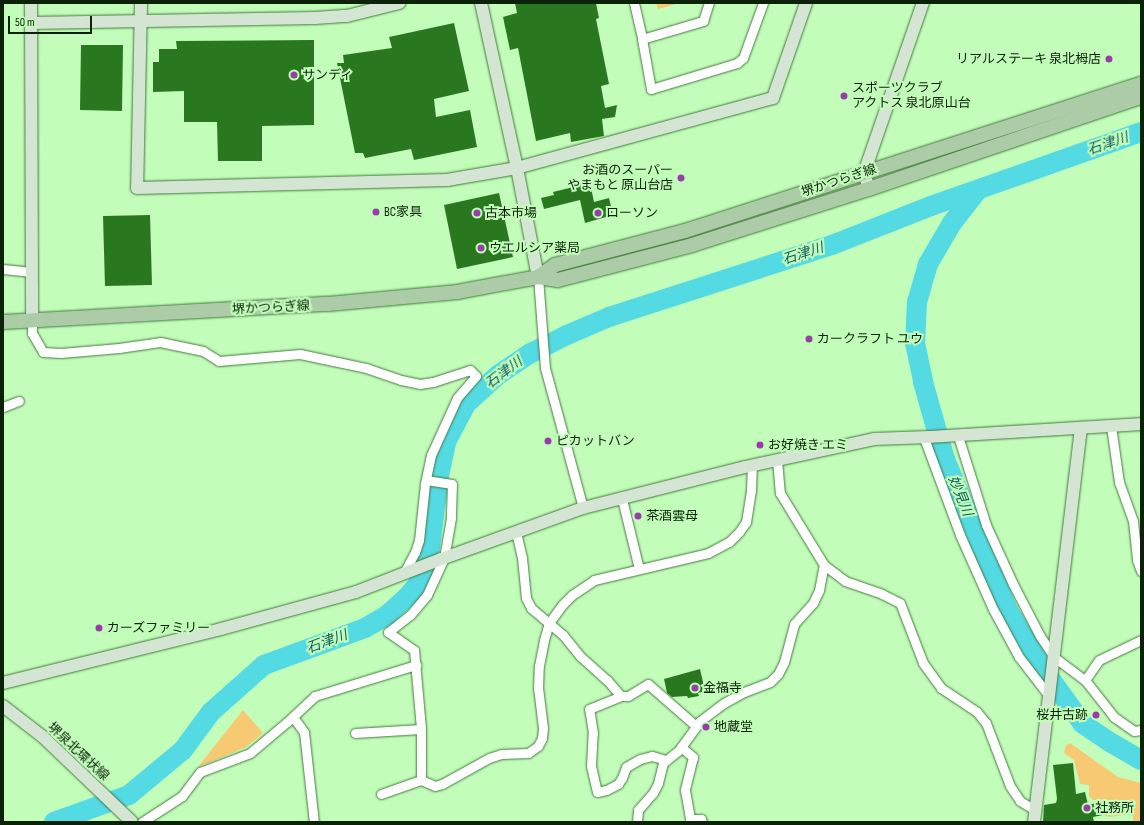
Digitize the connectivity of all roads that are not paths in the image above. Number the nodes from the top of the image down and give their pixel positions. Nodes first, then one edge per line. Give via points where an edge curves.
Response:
1 (31, 3) edge
2 (141, 3) edge
3 (399, 3) edge
4 (481, 3) edge
5 (634, 3) edge
6 (710, 3) edge
7 (763, 3) edge
8 (806, 3) edge
9 (923, 3) edge
10 (141, 21) junction
11 (31, 23) junction
12 (642, 39) junction
13 (1141, 84) edge
14 (1141, 97) edge
15 (517, 168) junction
16 (864, 173) junction
17 (869, 189) junction
18 (3, 269) edge
19 (32, 272) junction
20 (538, 277) junction
21 (3, 322) edge
22 (32, 322) junction
23 (19, 401) dead end
24 (3, 407) edge
25 (1141, 424) edge
26 (1111, 426) junction
27 (1081, 428) junction
28 (956, 436) junction
29 (927, 438) junction
30 (777, 460) junction
31 (752, 466) junction
32 (426, 480) junction
33 (622, 499) junction
34 (583, 508) junction
35 (516, 532) junction
36 (443, 559) junction
37 (824, 565) junction
38 (639, 570) junction
39 (1141, 571) edge
40 (405, 573) junction
41 (549, 623) junction
42 (1141, 640) edge
43 (1054, 659) junction
44 (416, 664) junction
45 (1085, 680) junction
46 (3, 683) edge
47 (1049, 694) junction
48 (621, 696) junction
49 (3, 706) edge
50 (293, 717) junction
51 (696, 726) junction
52 (421, 729) junction
53 (1141, 730) edge
54 (355, 733) dead end
55 (681, 747) junction
56 (666, 760) junction
57 (421, 780) junction
58 (381, 794) dead end
59 (1035, 816) edge
60 (132, 822) edge
61 (142, 822) edge
62 (314, 822) edge
63 (638, 822) edge
64 (702, 822) edge

1 - 11 street
2 - 10 street
3 - 10 street via 347,16
4 - 15 street
5 - 12 street
6 - 12 street via 703,21
7 - 12 street via 743,58 737,63 651,89
8 - 15 street via 773,98
9 - 16 street
10 - 11 street
10 - 15 street via 137,188 447,180
11 - 19 street
13 - 16 main road, 堺かつらぎ線
14 - 17 main road, 堺かつらぎ線
15 - 20 street
16 - 17 street
16 - 20 main road, 堺かつらぎ線 via 685,231 555,264
17 - 20 main road, 堺かつらぎ線 via 692,245 558,280
18 - 19 street
19 - 22 street
20 - 22 main road, 堺かつらぎ線 via 457,292 328,304
20 - 34 street via 545,368
21 - 22 main road, 堺かつらぎ線
22 - 32 street via 32,334 43,352 61,353 160,342 203,351 219,361 300,354 366,368 420,384 470,370 476,376 457,398 440,433 431,455
23 - 24 street
25 - 26 street
26 - 27 street
26 - 39 street via 1119,482 1133,521 1137,560
27 - 28 street
27 - 43 street
28 - 29 street
28 - 43 street via 986,525 1016,591
29 - 30 street via 874,439
29 - 47 street via 960,535 993,609 1019,657
30 - 31 street
30 - 37 street via 780,493
31 - 33 street
31 - 38 street via 746,522 729,542 708,553
32 - 36 street via 452,484 451,518
32 - 40 street via 419,540
33 - 34 street
33 - 38 street
34 - 35 street
35 - 36 street
35 - 41 street via 522,558 526,598 531,608
36 - 40 street
36 - 44 street via 427,595 410,614 388,632 414,650
37 - 51 street via 819,590 813,603 794,624 784,662 778,674 770,682 724,703
37 - 59 street via 845,581 900,603 923,664 941,688 977,712 986,723 1010,786
38 - 41 street via 594,580 572,594
40 - 46 street via 356,592
41 - 48 street
41 - 57 street via 539,666 538,689 543,728 538,746 528,753 501,754 489,758 442,784 435,786
42 - 45 street via 1099,660
43 - 45 street
43 - 47 street
44 - 50 street via 315,696
44 - 52 street
45 - 53 street via 1114,717 1134,731
47 - 59 street
48 - 51 street via 628,696 648,684
48 - 56 street via 589,709 593,733 590,766 597,792 618,784 626,767 640,759 652,756
49 - 60 street, 堺泉北環状線 via 42,736
50 - 61 street via 250,753 200,772 182,796
50 - 62 street via 304,732
51 - 55 street
52 - 54 street
52 - 57 street
55 - 56 street
55 - 64 street via 693,757 685,790 690,819 701,819
56 - 63 street via 663,762 653,793 638,810
57 - 58 street

